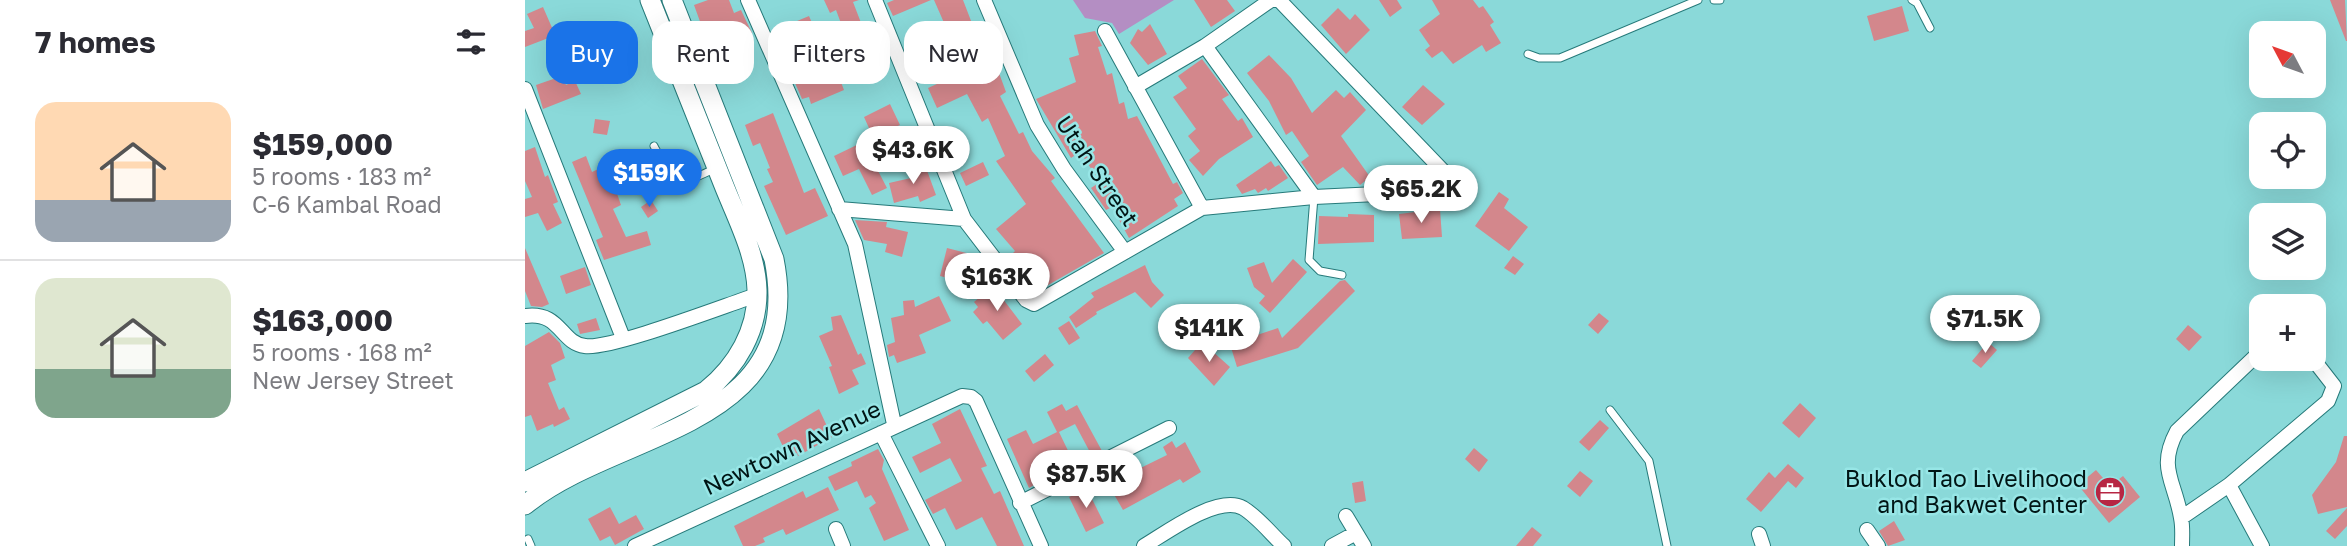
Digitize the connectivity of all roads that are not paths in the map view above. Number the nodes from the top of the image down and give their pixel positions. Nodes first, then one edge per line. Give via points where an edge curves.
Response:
1 (649, 0) edge
2 (672, 0) edge
3 (748, 0) edge
4 (876, 0) edge
5 (983, 0) edge
6 (1279, 0) edge
7 (1698, 0) edge
8 (1714, 0) edge
9 (1720, 0) edge
10 (1912, 0) edge
11 (680, 21) edge
12 (1930, 28) dead end
13 (1105, 31) dead end
14 (1205, 46) junction
15 (1528, 54) dead end
16 (700, 84) edge
17 (705, 84) edge
18 (1135, 87) junction
19 (525, 89) edge
20 (686, 90) junction
21 (654, 146) dead end
22 (717, 167) junction
23 (1314, 197) junction
24 (1202, 208) junction
25 (839, 209) junction
26 (964, 219) junction
27 (1125, 252) junction
28 (1342, 275) dead end
29 (757, 295) junction
30 (525, 316) edge
31 (623, 338) junction
32 (2249, 362) edge
33 (2322, 371) edge
34 (1610, 411) dead end
35 (888, 428) junction
36 (1169, 428) dead end
37 (525, 482) edge
38 (2229, 485) junction
39 (1020, 503) junction
40 (525, 505) edge
41 (1346, 516) dead end
42 (2181, 518) junction
43 (836, 528) dead end
44 (1867, 530) dead end
45 (1356, 533) junction
46 (635, 546) edge
47 (843, 546) edge
48 (938, 546) edge
49 (1041, 546) edge
50 (1144, 546) edge
51 (1283, 546) edge
52 (1332, 546) edge
53 (1364, 546) edge
54 (1667, 546) edge
55 (1878, 546) edge
56 (2182, 546) edge
57 (2262, 546) edge

1 - 20 main road
2 - 11 main road
3 - 25 street
4 - 26 street
5 - 27 street, Utah Street via 1037,125
6 - 14 street via 1271,0
6 - 23 street via 1444,172 1440,191
7 - 15 lane via 1560,58
8 - 9 lane
10 - 12 lane
13 - 18 street
14 - 18 street
14 - 23 street
16 - 20 main road
17 - 40 main road via 774,259 778,310 767,348 746,381 716,408
18 - 24 street
19 - 31 street
20 - 22 main road
21 - 22 lane via 677,181 685,183
22 - 29 main road via 746,241
23 - 24 street
23 - 28 lane via 1309,260 1320,271
24 - 27 street
25 - 26 street
25 - 35 street via 855,244 869,299
26 - 27 street via 1026,300 1034,304
29 - 31 street
29 - 37 main road via 747,340 706,391
30 - 31 street via 546,317 587,347
32 - 42 street via 2177,431 2168,448 2166,466
33 - 38 street via 2334,386 2328,401
34 - 54 lane via 1649,461
35 - 39 street, Newtown Avenue via 962,396 971,397
35 - 46 street, Newtown Avenue
35 - 48 street
36 - 39 street
38 - 42 street
38 - 57 street
39 - 49 street
41 - 45 street
42 - 56 street
43 - 47 street
44 - 55 street
45 - 52 street
45 - 53 street
50 - 51 street via 1211,508 1227,504 1242,508

